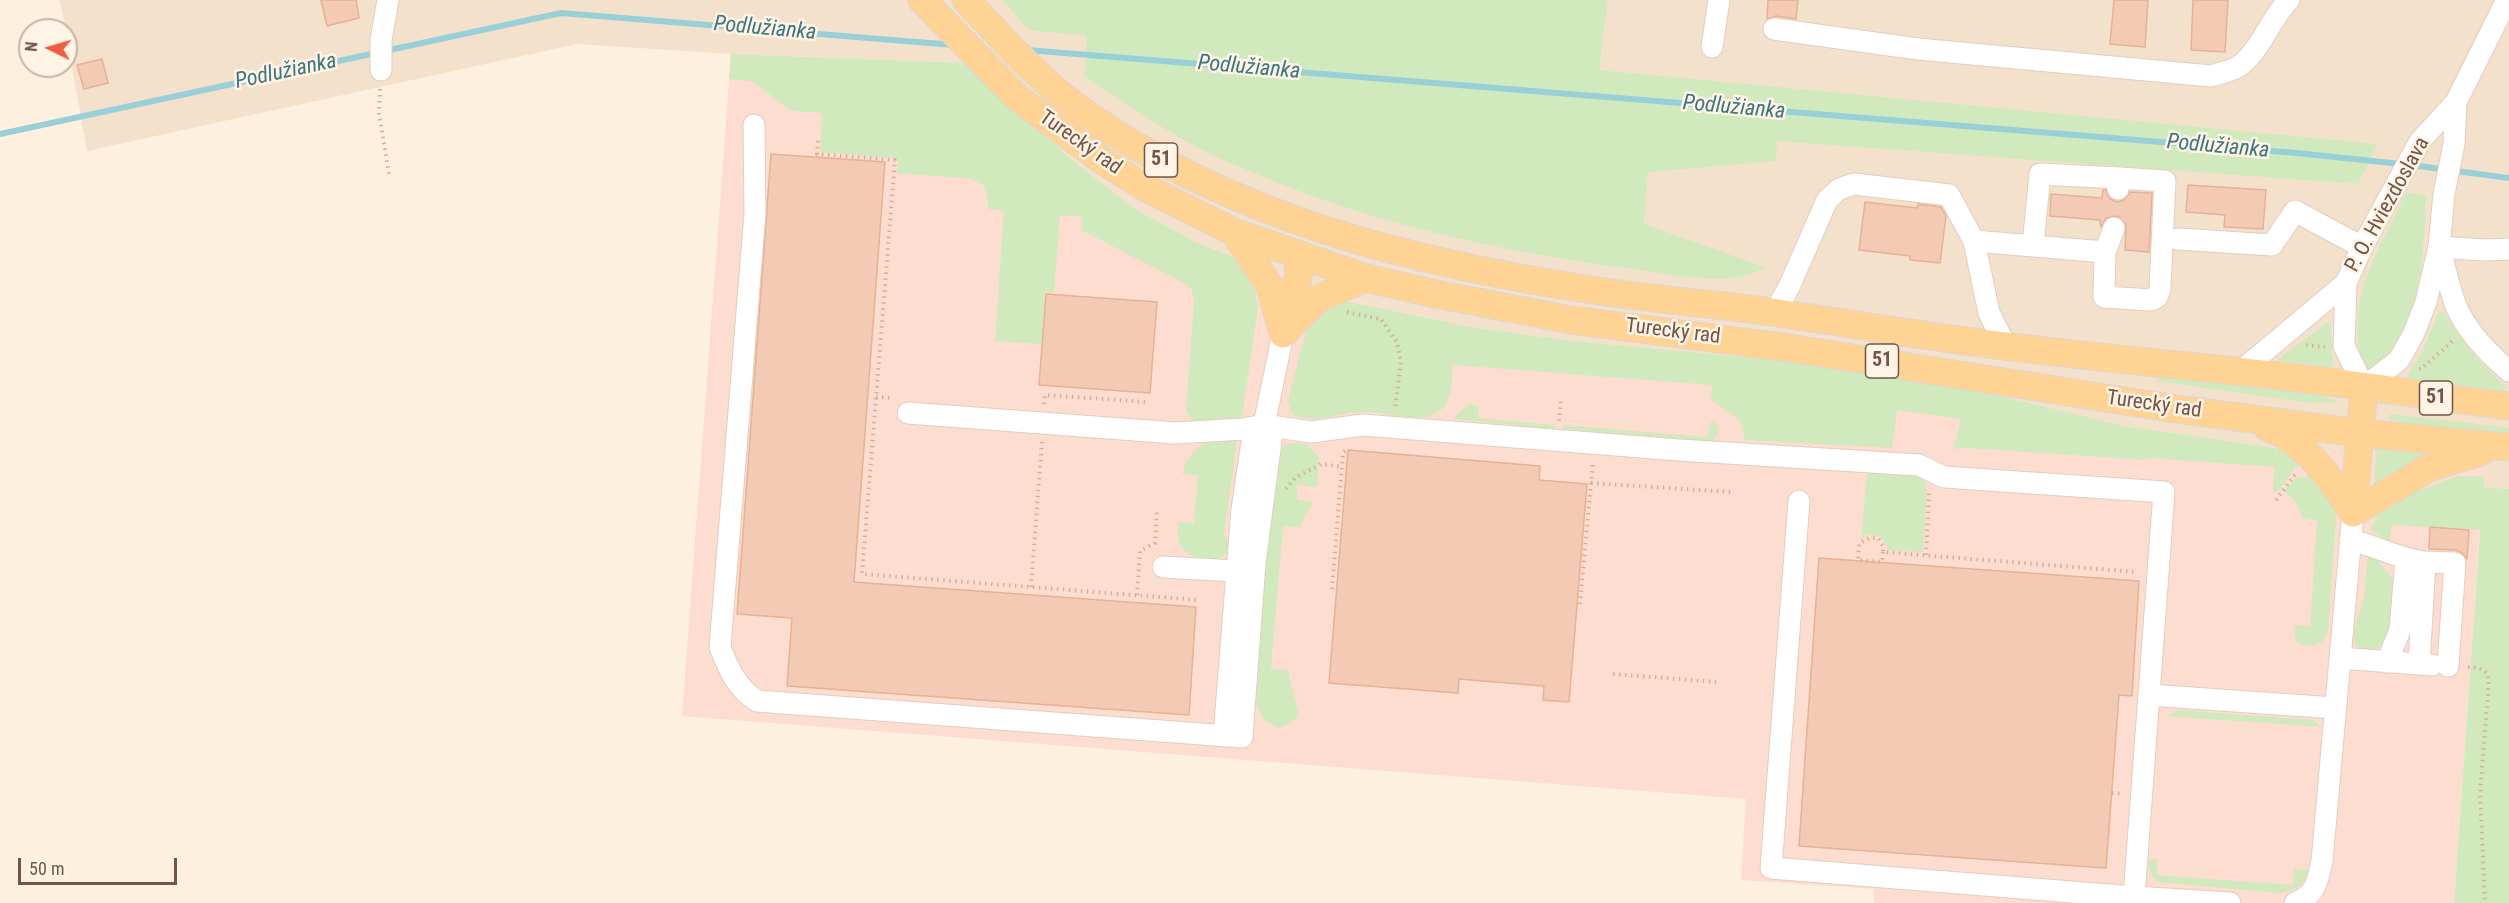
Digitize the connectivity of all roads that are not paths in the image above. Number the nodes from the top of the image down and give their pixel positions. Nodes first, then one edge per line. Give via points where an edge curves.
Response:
1 (388, 0) edge
2 (922, 0) edge
3 (966, 0) edge
4 (1719, 0) edge
5 (2289, 0) edge
6 (2507, 0) edge
7 (1774, 29) dead end
8 (1712, 47) dead end
9 (381, 70) road end
10 (2456, 102) junction
11 (754, 125) dead end
12 (1307, 224) junction
13 (2114, 228) dead end
14 (1234, 232) junction
15 (2178, 239) dead end
16 (1974, 241) junction
17 (2033, 245) junction
18 (2361, 247) junction
19 (2439, 247) junction
20 (2509, 249) edge
21 (2105, 252) junction
22 (1296, 255) junction
23 (1366, 278) junction
24 (2346, 283) junction
25 (1270, 287) junction
26 (1775, 312) junction
27 (1283, 334) junction
28 (2006, 347) junction
29 (2241, 371) junction
30 (2509, 371) edge
31 (2364, 387) junction
32 (2509, 406) edge
33 (908, 413) dead end
34 (2243, 418) junction
35 (1264, 425) junction
36 (2359, 433) junction
37 (2506, 447) edge
38 (1799, 501) dead end
39 (2353, 513) junction
40 (2350, 540) junction
41 (2415, 561) junction
42 (1163, 567) dead end
43 (1245, 567) junction
44 (2340, 658) junction
45 (2387, 662) junction
46 (2419, 664) junction
47 (2149, 695) junction
48 (2335, 708) junction
49 (2134, 897) junction
50 (2230, 903) edge
51 (2295, 903) edge

1 - 9 street
2 - 14 main road, Turecký rad / 51 via 1019,99 1103,161
3 - 12 main road, Turecký rad / 51 via 1030,68 1077,108 1158,158 1263,208
4 - 8 street
5 - 7 street via 2279,10 2264,40 2240,66 2211,76 1918,49
6 - 10 street, P. O. Hviezdoslava
10 - 18 street, P. O. Hviezdoslava via 2420,141
10 - 19 street, P. O. Hviezdoslava
11 - 43 street via 755,213 720,647 730,675 745,693 757,701 1233,737
12 - 22 main road
12 - 26 main road, Turecký rad / 51 via 1409,255 1465,267 1598,291
13 - 21 street
14 - 22 main road, Turecký rad / 51
14 - 25 main road
15 - 18 street via 2272,245 2295,211
16 - 17 street
16 - 26 street via 1949,195 1854,184 1839,189 1827,200
16 - 28 street via 1989,313
17 - 21 street
17 - 21 street via 2040,174 2118,184 2165,181 2157,297 2104,297
18 - 24 street, P. O. Hviezdoslava
19 - 20 street
19 - 30 street, P. O. Hviezdoslava via 2456,306 2468,327
19 - 31 street, P. O. Hviezdoslava via 2426,303 2414,333 2399,360
22 - 23 main road, Turecký rad / 51
22 - 25 main road
22 - 27 main road via 1299,274
23 - 27 main road via 1319,298
23 - 34 main road, Turecký rad / 51 via 1572,320 1789,348
24 - 29 street, P. O. Hviezdoslava
24 - 31 street, P. O. Hviezdoslava via 2344,346
25 - 27 main road
26 - 28 main road, Turecký rad / 51
27 - 35 street
28 - 29 main road, Turecký rad / 51
29 - 31 main road, Turecký rad / 51
31 - 32 main road, Turecký rad / 51
31 - 36 main road
33 - 35 street via 1175,433
34 - 36 main road, Turecký rad / 51
34 - 39 main road via 2294,440 2329,477
35 - 43 street via 1252,442 1242,509
35 - 47 street via 1311,432 1363,425 1413,428 1919,465 1944,477 2164,492
36 - 37 main road, Turecký rad / 51
36 - 39 main road
37 - 39 main road via 2430,467
38 - 49 street via 1771,868
39 - 40 street
40 - 41 street
40 - 44 street
41 - 45 street via 2400,630
41 - 46 street
41 - 46 street via 2455,563 2452,666
42 - 43 street
44 - 45 street
44 - 48 street
45 - 46 street
47 - 48 street
47 - 49 street
48 - 51 street via 2322,861 2316,888
49 - 50 street

